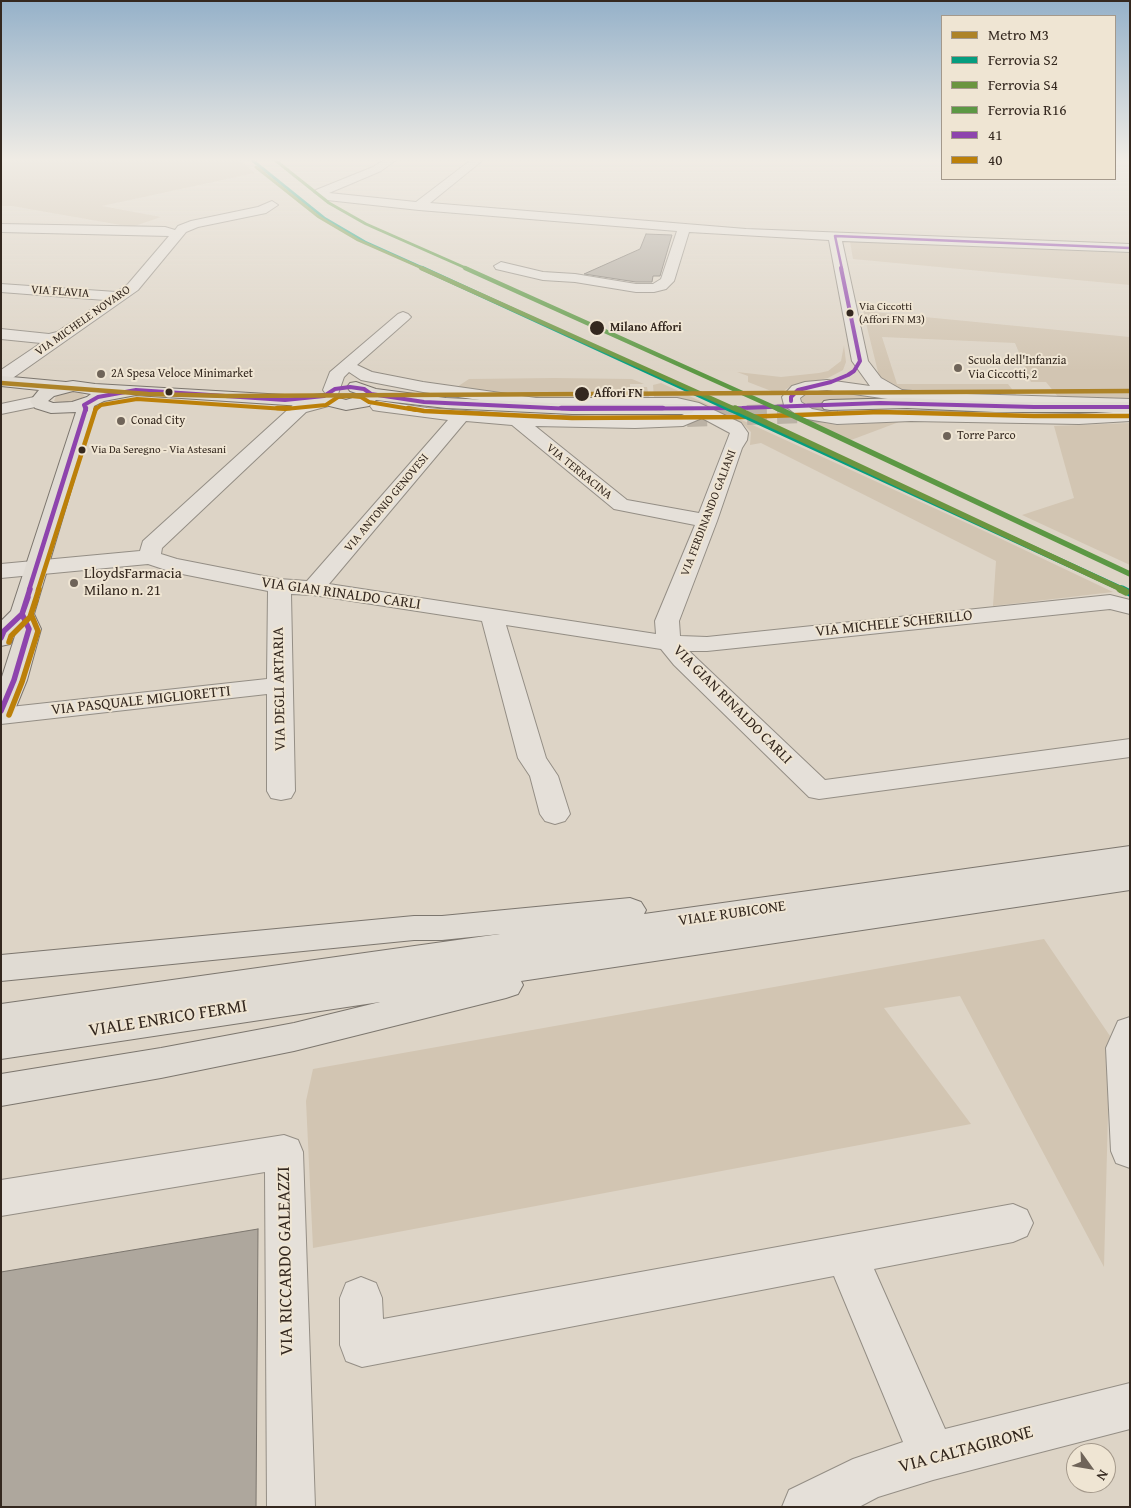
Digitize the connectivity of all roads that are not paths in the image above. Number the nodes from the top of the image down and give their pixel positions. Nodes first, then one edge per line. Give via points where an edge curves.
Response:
1 (111, 230) edge
2 (144, 230) edge
3 (181, 230) edge
4 (683, 230) edge
5 (713, 230) edge
6 (140, 231) junction
7 (177, 234) junction
8 (835, 236) junction
9 (1130, 248) edge
10 (501, 266) dead end
11 (1, 288) edge
12 (117, 299) junction
13 (402, 317) dead end
14 (1, 334) edge
15 (64, 335) junction
16 (860, 361) junction
17 (355, 363) junction
18 (1, 379) edge
19 (29, 383) junction
20 (820, 385) junction
21 (64, 387) junction
22 (423, 387) junction
23 (365, 396) junction
24 (327, 397) junction
25 (916, 397) junction
26 (41, 398) junction
27 (86, 404) junction
28 (1130, 407) edge
29 (1, 409) edge
30 (834, 409) tunnel mouth
31 (688, 411) junction
32 (461, 416) junction
33 (1130, 416) edge
34 (517, 420) junction
35 (707, 521) junction
36 (150, 557) junction
37 (37, 568) junction
38 (1, 571) edge
39 (279, 586) junction
40 (313, 588) junction
41 (1124, 605) edge
42 (22, 614) junction
43 (492, 616) junction
44 (1, 639) edge
45 (669, 643) junction
46 (280, 685) junction
47 (1, 712) edge
48 (1, 716) edge
49 (1130, 748) edge
50 (281, 791) dead end
51 (554, 814) dead end
52 (1130, 857) edge
53 (997, 876) junction
54 (1130, 879) edge
55 (621, 953) junction
56 (1, 968) edge
57 (334, 982) junction
58 (1, 1018) edge
59 (1130, 1031) edge
60 (1, 1044) edge
61 (1, 1090) edge
62 (1130, 1151) edge
63 (1, 1198) edge
64 (1013, 1223) dead end
65 (846, 1254) junction
66 (361, 1298) dead end
67 (1130, 1406) edge
68 (933, 1456) junction
69 (291, 1507) edge
70 (806, 1507) edge

1 - 6 street
2 - 6 street
3 - 7 street
4 - 10 street via 667,281 654,288 543,276
5 - 8 street
6 - 7 street
7 - 12 street, VIA MICHELE NOVARO via 133,287
8 - 9 street
8 - 16 street
11 - 12 street, VIA FLAVIA via 114,296
12 - 15 street, VIA MICHELE NOVARO
13 - 17 street
14 - 15 street via 48,339
15 - 18 street, VIA MICHELE NOVARO
16 - 20 street via 848,375
16 - 25 street via 879,385
17 - 22 street via 367,376
17 - 23 street via 348,377
17 - 24 street via 336,376
18 - 19 main road
19 - 21 main road
19 - 26 main road via 43,392
20 - 25 street
20 - 33 street via 793,393 790,397 793,405 807,414 837,419 919,416 1060,420
21 - 26 main road
21 - 27 main road via 82,386
22 - 23 street
22 - 31 street via 536,403 667,402
23 - 24 main road via 339,405
23 - 31 main road via 543,416
23 - 32 street via 427,414
24 - 27 main road via 302,401 136,390
24 - 36 street via 300,408 151,546
25 - 28 street
26 - 27 main road via 41,404 51,408
26 - 29 street
27 - 37 main road
28 - 30 main road via 1039,414
31 - 34 street via 697,411 690,419 672,422
31 - 35 street, VIA FERDINANDO GALIANI via 735,427 739,433
32 - 34 street
32 - 40 street, VIA ANTONIO GENOVESI
34 - 35 street, VIA TERRACINA via 612,500
35 - 45 street, VIA FERDINANDO GALIANI via 667,621
36 - 37 street, VIA GIAN RINALDO CARLI
36 - 39 street, VIA GIAN RINALDO CARLI via 172,566
37 - 38 street, VIA GIAN RINALDO CARLI
37 - 42 main road
39 - 40 street, VIA GIAN RINALDO CARLI
39 - 46 street, VIA DEGLI ARTARIA
40 - 43 street, VIA GIAN RINALDO CARLI
41 - 45 street, VIA MICHELE SCHERILLO via 1110,602 1055,607 707,644
42 - 44 main road via 4,631
42 - 47 main road via 29,629
43 - 45 street, VIA GIAN RINALDO CARLI
43 - 51 street via 532,758 544,776
45 - 49 street, VIA GIAN RINALDO CARLI via 819,790
46 - 48 street, VIA PASQUALE MIGLIORETTI
46 - 50 street, VIA DEGLI ARTARIA
52 - 53 main road, VIALE RUBICONE
53 - 56 main road
53 - 57 main road, VIALE RUBICONE
54 - 55 main road, VIALE RUBICONE
55 - 57 main road, VIALE RUBICONE
55 - 61 main road via 500,987 294,1037 161,1064
57 - 58 main road, VIALE ENRICO FERMI
57 - 60 main road, VIALE ENRICO FERMI
59 - 62 street via 1124,1048
63 - 69 street, VIA RICCARDO GALEAZZI via 284,1152
64 - 65 street
65 - 66 street via 362,1345
65 - 68 street
67 - 68 street, VIA CALTAGIRONE
68 - 70 street, VIA CALTAGIRONE via 870,1476

